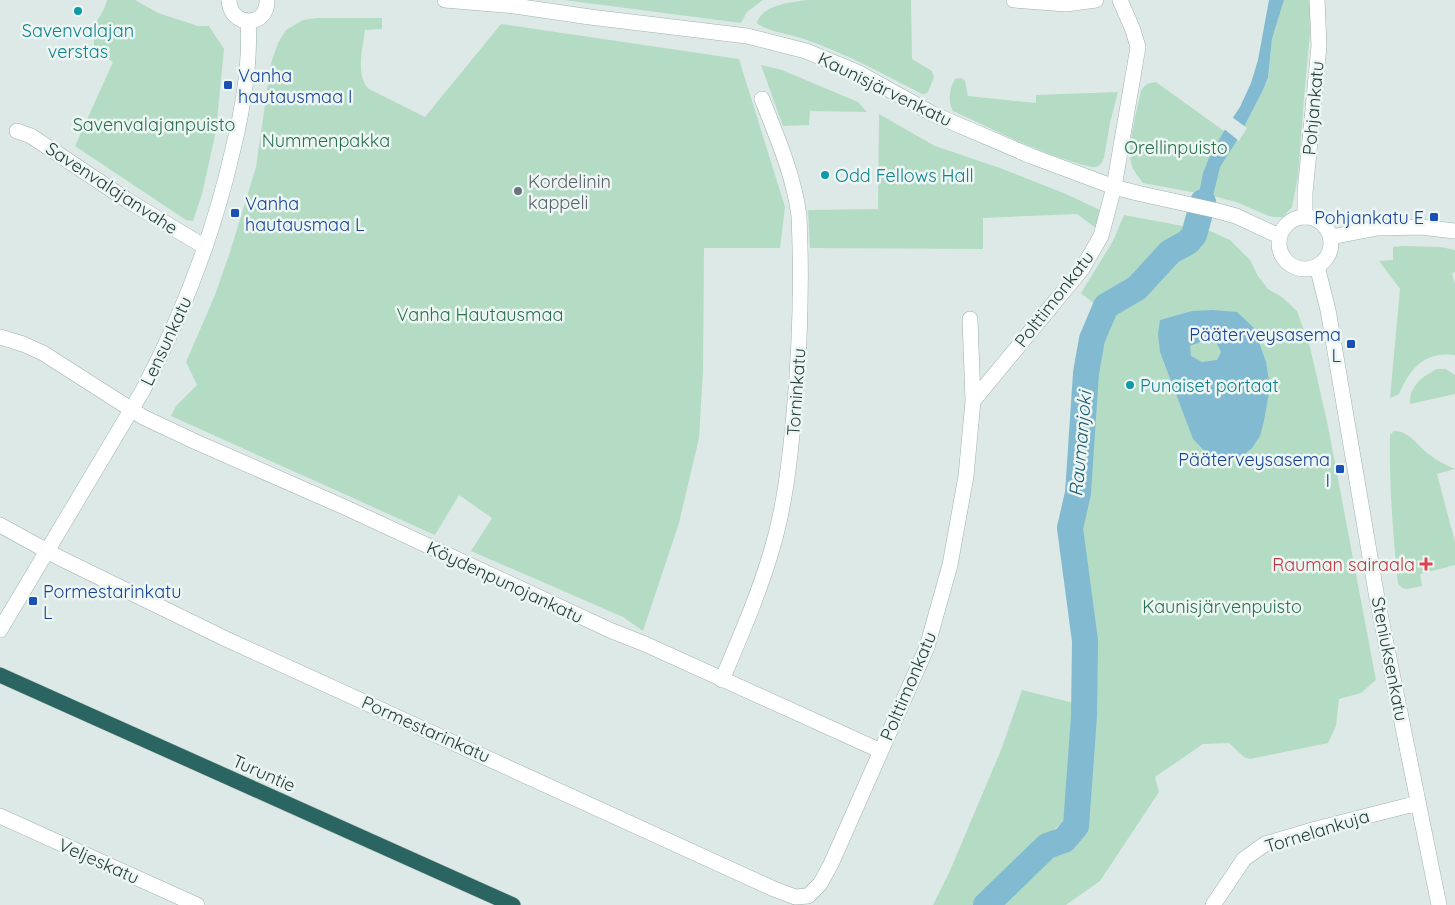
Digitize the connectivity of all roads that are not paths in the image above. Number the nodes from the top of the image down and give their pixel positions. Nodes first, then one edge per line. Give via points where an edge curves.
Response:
1 (229, 0) edge
2 (271, 0) edge
3 (445, 0) edge
4 (1014, 0) edge
5 (1096, 0) edge
6 (1120, 0) edge
7 (1317, 0) edge
8 (516, 3) edge
9 (248, 21) junction
10 (762, 99) dead end
11 (17, 131) dead end
12 (1114, 187) junction
13 (1305, 217) junction
14 (1455, 231) edge
15 (1279, 236) junction
16 (1331, 237) junction
17 (205, 248) junction
18 (1317, 266) junction
19 (970, 319) dead end
20 (0, 337) edge
21 (973, 401) junction
22 (132, 410) junction
23 (0, 525) edge
24 (47, 551) junction
25 (0, 630) edge
26 (0, 674) edge
27 (722, 680) junction
28 (881, 751) junction
29 (1418, 803) junction
30 (0, 816) edge
31 (808, 896) joint
32 (197, 905) edge
33 (513, 905) edge
34 (1213, 905) edge
35 (1439, 905) edge

1 - 9 street via 232,13
2 - 9 street via 263,14
3 - 8 street, Kaunisjärvenkatu
4 - 5 street via 1066,4
6 - 12 street, Polttimonkatu via 1138,47
7 - 13 street, Pohjankatu via 1319,46
8 - 12 street, Kaunisjärvenkatu via 590,18 747,36 806,51 858,73 933,114
9 - 17 street, Lensunkatu via 250,43 240,120
10 - 27 street, Torninkatu via 797,199 798,374 792,444 773,547 757,598
11 - 17 street, Savenvalajanvahe via 31,136
12 - 15 street, Kaunisjärvenkatu via 1236,216
12 - 21 street, Polttimonkatu via 1101,236 1082,269
13 - 15 street via 1288,222
13 - 16 street via 1318,220
14 - 16 street via 1421,227 1377,228
15 - 18 street via 1280,252 1289,264 1304,269
16 - 18 street via 1327,258
17 - 22 street, Lensunkatu via 162,354
18 - 29 street, Steniuksenkatu via 1328,310 1378,604
19 - 21 street, Polttimonkatu
20 - 22 street, Köydenpunojankatu via 43,353
21 - 28 street, Polttimonkatu via 966,476 950,565 927,647
22 - 24 street, Lensunkatu
22 - 27 street, Köydenpunojankatu
23 - 24 street, Pormestarinkatu
24 - 25 street, Lensunkatu
24 - 31 street, Pormestarinkatu via 226,639 774,889 795,897
26 - 33 highway, Turuntie
27 - 28 street, Köydenpunojankatu
28 - 31 street, Polttimonkatu via 831,864 820,884
29 - 34 street, Tornelankuja via 1265,844 1244,859
29 - 35 street, Steniuksenkatu
30 - 32 street, Veljeskatu

